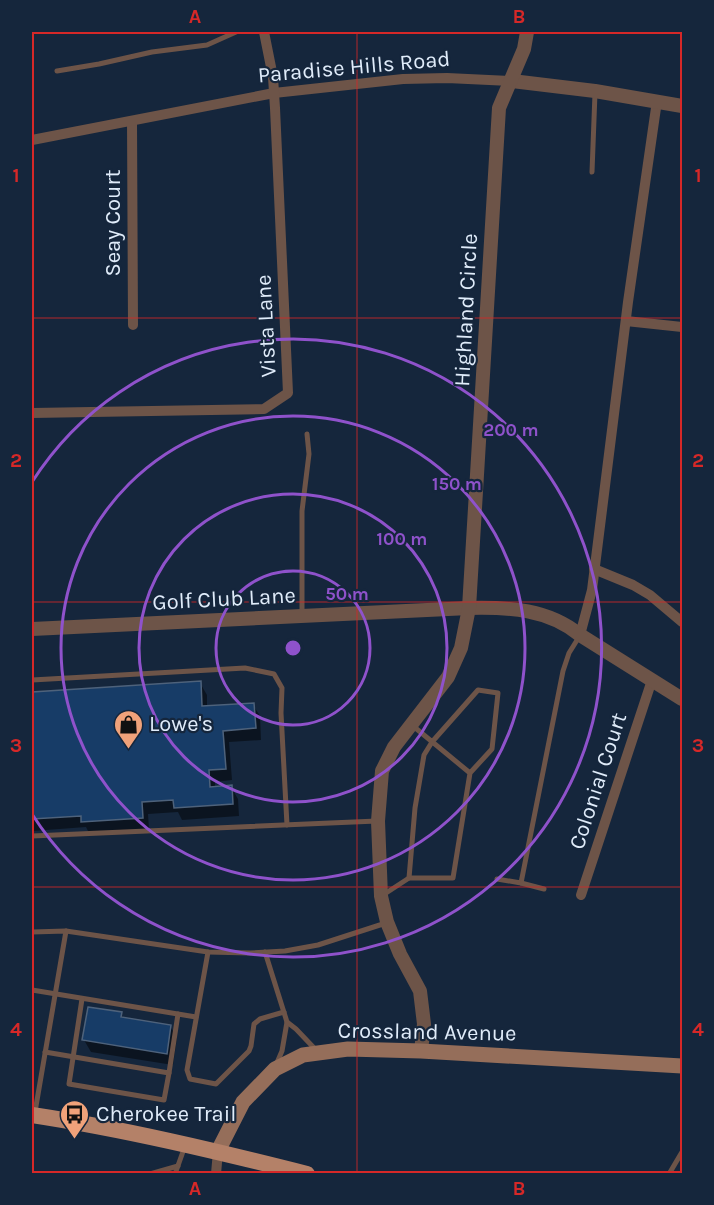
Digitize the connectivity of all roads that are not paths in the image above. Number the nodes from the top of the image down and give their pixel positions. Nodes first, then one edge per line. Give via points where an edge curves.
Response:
1 (236, 32) edge
2 (264, 32) edge
3 (527, 32) edge
4 (57, 70) dead end
5 (512, 81) junction
6 (595, 91) junction
7 (274, 93) junction
8 (657, 101) junction
9 (682, 106) edge
10 (132, 121) junction
11 (32, 140) edge
12 (592, 172) dead end
13 (626, 321) junction
14 (134, 324) dead end
15 (682, 327) edge
16 (32, 413) edge
17 (307, 434) dead end
18 (594, 569) junction
19 (469, 608) junction
20 (302, 616) junction
21 (682, 622) edge
22 (32, 629) edge
23 (580, 635) junction
24 (652, 680) junction
25 (32, 681) edge
26 (682, 699) edge
27 (411, 725) junction
28 (432, 742) junction
29 (470, 773) junction
30 (378, 820) junction
31 (287, 825) junction
32 (32, 836) edge
33 (409, 878) junction
34 (497, 879) dead end
35 (521, 883) junction
36 (544, 889) dead end
37 (581, 895) dead end
38 (381, 896) junction
39 (387, 922) junction
40 (66, 931) junction
41 (32, 932) edge
42 (208, 952) junction
43 (265, 952) junction
44 (32, 990) edge
45 (55, 994) junction
46 (82, 999) junction
47 (284, 1012) junction
48 (178, 1014) junction
49 (196, 1017) junction
50 (287, 1022) junction
51 (421, 1051) junction
52 (45, 1053) junction
53 (318, 1053) junction
54 (73, 1056) junction
55 (682, 1066) edge
56 (274, 1069) junction
57 (169, 1072) junction
58 (33, 1115) edge
59 (186, 1144) junction
60 (218, 1151) junction
61 (682, 1152) edge
62 (178, 1166) junction
63 (150, 1173) edge
64 (175, 1173) edge
65 (216, 1173) edge
66 (307, 1173) edge
67 (669, 1173) edge

1 - 4 lane via 207,45
2 - 7 street, Vista Lane
3 - 5 street, Highland Circle
5 - 6 street, Paradise Hills Road
5 - 7 street, Paradise Hills Road via 403,79
5 - 19 street, Highland Circle via 499,108
6 - 8 street, Paradise Hills Road
6 - 12 lane
7 - 10 street, Paradise Hills Road
7 - 16 street, Vista Lane via 288,393 264,409
8 - 9 street, Paradise Hills Road
8 - 13 street
10 - 11 street, Paradise Hills Road
10 - 14 street, Seay Court
13 - 15 street
13 - 18 street
17 - 20 lane
18 - 21 street via 650,595
18 - 23 street
19 - 20 street, Golf Club Lane
19 - 23 street, Golf Club Lane via 531,611 566,624
19 - 27 street, Highland Circle via 461,648 448,677
20 - 22 street, Golf Club Lane
23 - 24 street, Golf Club Lane
23 - 35 lane via 563,670
24 - 26 street, Golf Club Lane
24 - 37 street, Colonial Court
25 - 31 lane via 245,668 274,674 282,688
27 - 28 lane
27 - 30 street, Highland Circle via 382,771
28 - 29 lane
28 - 29 lane via 478,690 498,693 492,749
28 - 33 lane via 424,755 415,808
29 - 33 lane via 453,878
30 - 31 lane
30 - 38 street, Highland Circle
31 - 32 lane
33 - 38 lane
34 - 35 lane
35 - 36 lane
38 - 39 street, Highland Circle
39 - 43 lane via 318,945
39 - 51 street, Highland Circle via 420,991 424,1024
40 - 41 lane
40 - 42 lane
40 - 45 lane
42 - 43 lane
42 - 49 lane
43 - 47 lane
44 - 45 lane
45 - 46 lane
45 - 52 lane
46 - 48 lane
46 - 54 lane
47 - 49 lane via 254,1024 249,1051 216,1083 190,1079 187,1074
47 - 50 lane
48 - 49 lane
48 - 57 lane
50 - 53 lane
50 - 56 lane
51 - 53 main road, Crossland Avenue via 348,1049
51 - 55 main road, Crossland Avenue
52 - 54 lane
52 - 58 lane
53 - 56 main road, Crossland Avenue via 303,1055
54 - 57 lane
54 - 57 lane via 69,1084 164,1100
56 - 60 main road, Crossland Avenue via 243,1102
58 - 59 main road
59 - 60 main road
59 - 62 lane
60 - 65 street
60 - 66 main road
61 - 67 lane
62 - 63 lane
62 - 64 lane

